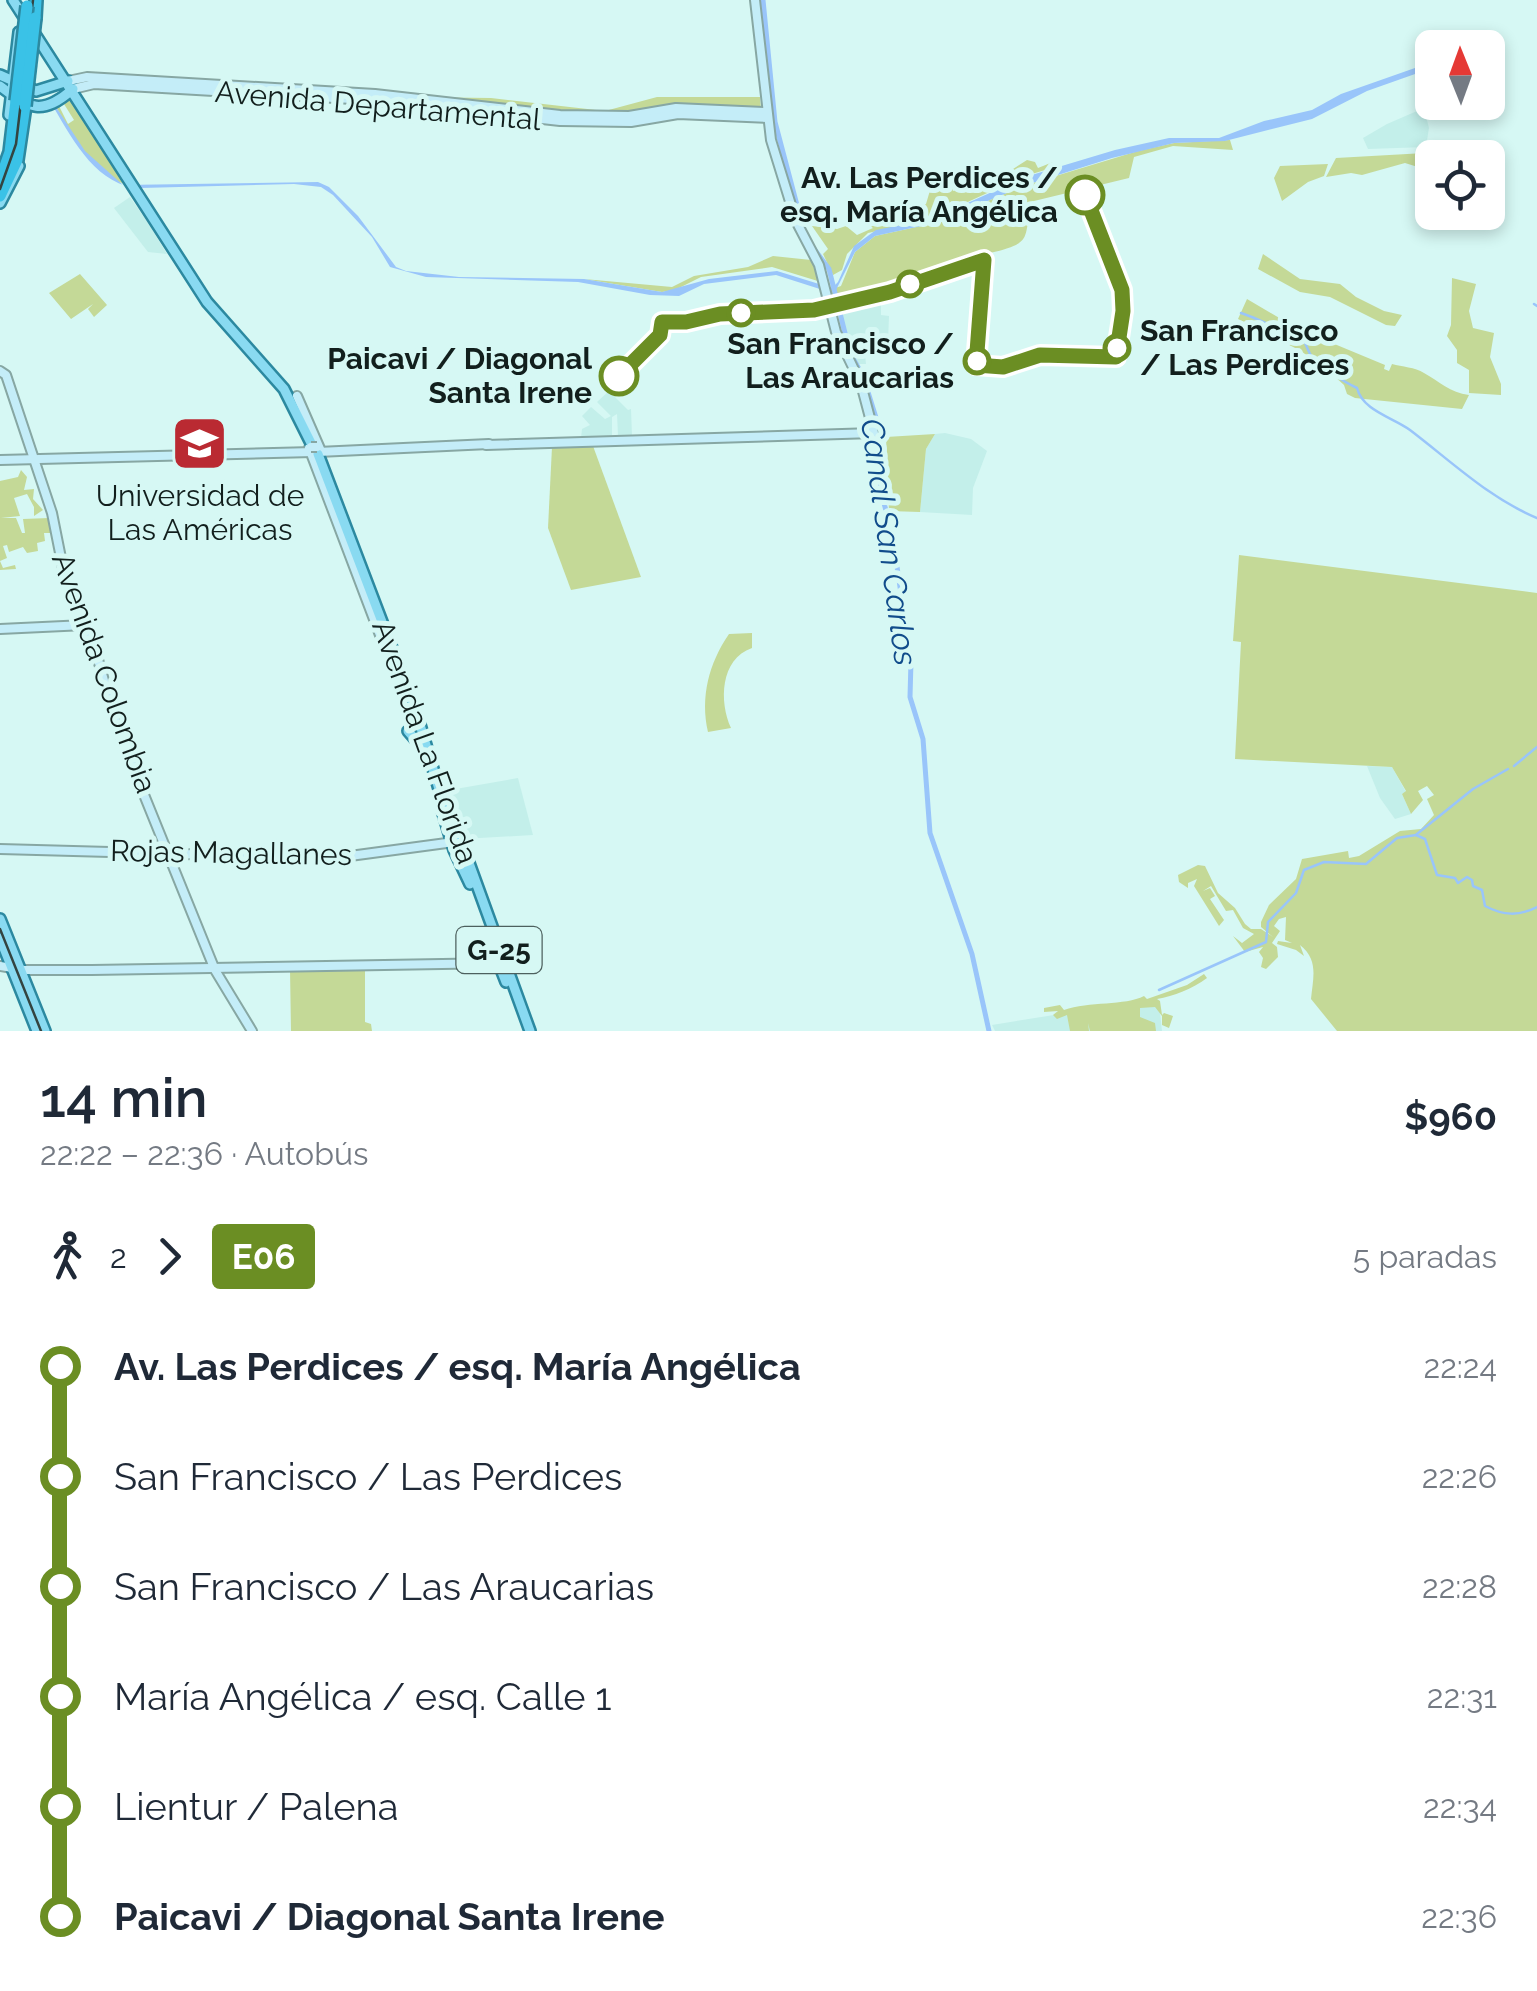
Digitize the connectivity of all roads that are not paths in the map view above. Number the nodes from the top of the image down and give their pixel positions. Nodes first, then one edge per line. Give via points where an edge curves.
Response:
1 (755, 0) edge
2 (29, 12) edge
3 (41, 54) junction
4 (8, 74) edge
5 (151, 84) junction
6 (67, 88) junction
7 (30, 90) junction
8 (298, 96) junction
9 (24, 104) junction
10 (307, 106) dead end
11 (761, 115) junction
12 (92, 119) junction
13 (103, 130) dead end
14 (0, 176) edge
15 (134, 188) junction
16 (0, 201) edge
17 (146, 214) dead end
18 (189, 280) junction
19 (206, 312) dead end
20 (224, 324) junction
21 (245, 354) dead end
22 (3, 373) edge
23 (276, 375) junction
24 (296, 396) joint
25 (285, 400) joint
26 (315, 449) junction
27 (33, 459) junction
28 (0, 460) edge
29 (334, 488) joint
30 (341, 514) junction
31 (368, 591) junction
32 (374, 603) junction
33 (376, 617) junction
34 (85, 625) junction
35 (0, 630) edge
36 (382, 643) joint
37 (391, 657) junction
38 (402, 680) junction
39 (456, 842) junction
40 (0, 848) edge
41 (170, 854) junction
42 (0, 918) edge
43 (0, 938) edge
44 (501, 963) junction
45 (414, 964) junction
46 (10, 967) edge
47 (216, 967) junction
48 (414, 975) dead end
49 (41, 1031) edge
50 (254, 1031) edge
51 (528, 1031) edge

1 - 11 main road
2 - 3 main road, G-25
2 - 4 main road
2 - 6 main road, G-25
2 - 9 highway, bridge
3 - 6 main road, G-25
3 - 7 main road
4 - 7 main road
4 - 9 main road
5 - 6 main road, Avenida Departamental via 87,77
5 - 8 main road, Avenida Departamental
5 - 11 main road, Avenida Departamental via 370,94 563,115 628,116 676,108
6 - 7 main road, Avenida Departamental
6 - 9 main road, Avenida Departamental via 51,106
6 - 12 main road, Avenida La Florida / G-25
6 - 15 main road, Avenida La Florida / G-25
7 - 9 main road
8 - 10 main road
8 - 11 main road, Avenida Departamental via 560,121
9 - 14 main road
9 - 14 highway
9 - 16 highway via 14,170
9 - 16 main road via 20,163
11 - 26 main road via 796,222 818,260 874,433
12 - 13 main road
12 - 15 main road, Avenida La Florida / G-25
15 - 17 main road
15 - 18 main road, Avenida La Florida / G-25
15 - 20 main road, Avenida La Florida / G-25
18 - 19 main road
18 - 20 main road, Avenida La Florida / G-25
20 - 21 main road
20 - 23 main road, Avenida La Florida / G-25
22 - 27 main road, Avenida Colombia
23 - 24 main road
23 - 25 main road
23 - 26 main road, Avenida La Florida / G-25 via 297,404
24 - 26 main road, Avenida La Florida
25 - 26 main road, Avenida La Florida
26 - 27 main road
26 - 29 main road, Avenida La Florida
26 - 30 main road, Avenida La Florida / G-25
26 - 31 main road, Avenida La Florida / G-25
26 - 33 main road, Avenida La Florida
27 - 28 main road
27 - 34 main road, Avenida Colombia
29 - 30 main road
30 - 31 main road, Avenida La Florida / G-25
31 - 32 main road, Avenida La Florida / G-25
31 - 33 main road, Avenida La Florida / G-25
32 - 33 main road
32 - 37 main road, Avenida La Florida / G-25
33 - 36 main road, Avenida La Florida
33 - 38 main road, Avenida La Florida / G-25
34 - 35 main road
34 - 41 main road, Avenida Colombia via 119,733
36 - 37 main road
37 - 38 main road, Avenida La Florida / G-25
38 - 39 main road, Avenida La Florida / G-25
39 - 41 main road, Rojas Magallanes via 333,858
39 - 44 main road, Avenida La Florida / G-25
40 - 41 main road, Rojas Magallanes
41 - 47 main road, Avenida Colombia
42 - 46 main road
43 - 46 main road
44 - 45 main road
44 - 51 main road, Avenida La Florida / G-25
45 - 47 main road
45 - 48 main road
46 - 47 main road
46 - 49 main road
47 - 50 main road, Avenida Colombia

